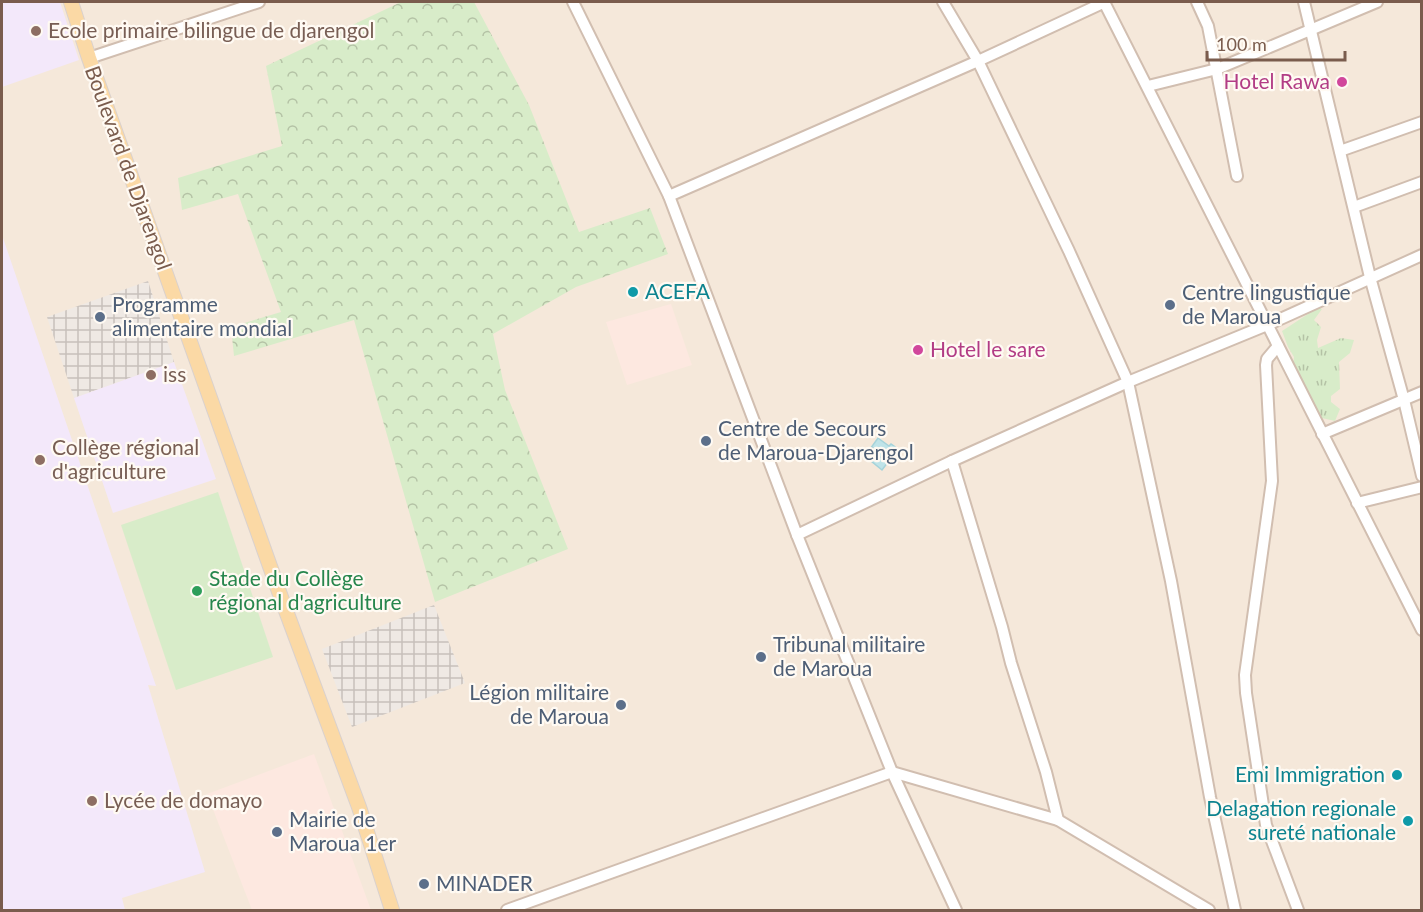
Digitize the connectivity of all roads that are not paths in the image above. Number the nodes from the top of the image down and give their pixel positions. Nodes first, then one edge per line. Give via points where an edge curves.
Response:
1 (71, 2) edge
2 (259, 2) edge
3 (573, 2) edge
4 (944, 2) edge
5 (1104, 2) edge
6 (1197, 2) edge
7 (1304, 2) edge
8 (1377, 2) edge
9 (1311, 30) junction
10 (89, 58) junction
11 (978, 61) junction
12 (1217, 69) junction
13 (1148, 86) junction
14 (1422, 122) edge
15 (1340, 151) junction
16 (1237, 176) dead end
17 (1422, 182) edge
18 (669, 196) junction
19 (1354, 207) junction
20 (1422, 255) edge
21 (1370, 277) junction
22 (1267, 325) junction
23 (1278, 346) junction
24 (1128, 382) junction
25 (1422, 392) edge
26 (1404, 400) junction
27 (1322, 434) junction
28 (952, 461) junction
29 (1422, 476) edge
30 (1422, 487) edge
31 (1357, 502) junction
32 (797, 535) junction
33 (1422, 630) edge
34 (892, 772) junction
35 (1058, 820) junction
36 (534, 905) edge
37 (392, 910) edge
38 (507, 910) edge
39 (956, 910) edge
40 (1209, 910) edge
41 (1235, 910) edge
42 (1298, 910) edge

1 - 10 main road, Boulevard de Djarengol
2 - 10 street
3 - 18 street
4 - 11 street
5 - 11 street
5 - 13 street
6 - 12 street via 1208,26
7 - 9 street
8 - 9 street
9 - 12 street
9 - 15 street
10 - 37 main road, Boulevard de Djarengol via 359,807
11 - 18 street
11 - 24 street
12 - 13 street
12 - 16 street
13 - 22 street
14 - 15 street
15 - 19 street
17 - 19 street
18 - 32 street
19 - 21 street
20 - 21 street
21 - 22 street
21 - 26 street
22 - 23 street
22 - 24 street
23 - 27 street
23 - 42 street via 1266,365 1272,481 1246,684 1266,825
24 - 28 street
24 - 41 street
25 - 26 street
26 - 27 street
26 - 29 street
27 - 31 street
28 - 32 street
28 - 35 street
30 - 31 street
31 - 33 street
32 - 34 street
34 - 35 street
34 - 36 street
34 - 39 street
35 - 40 street
36 - 38 street

